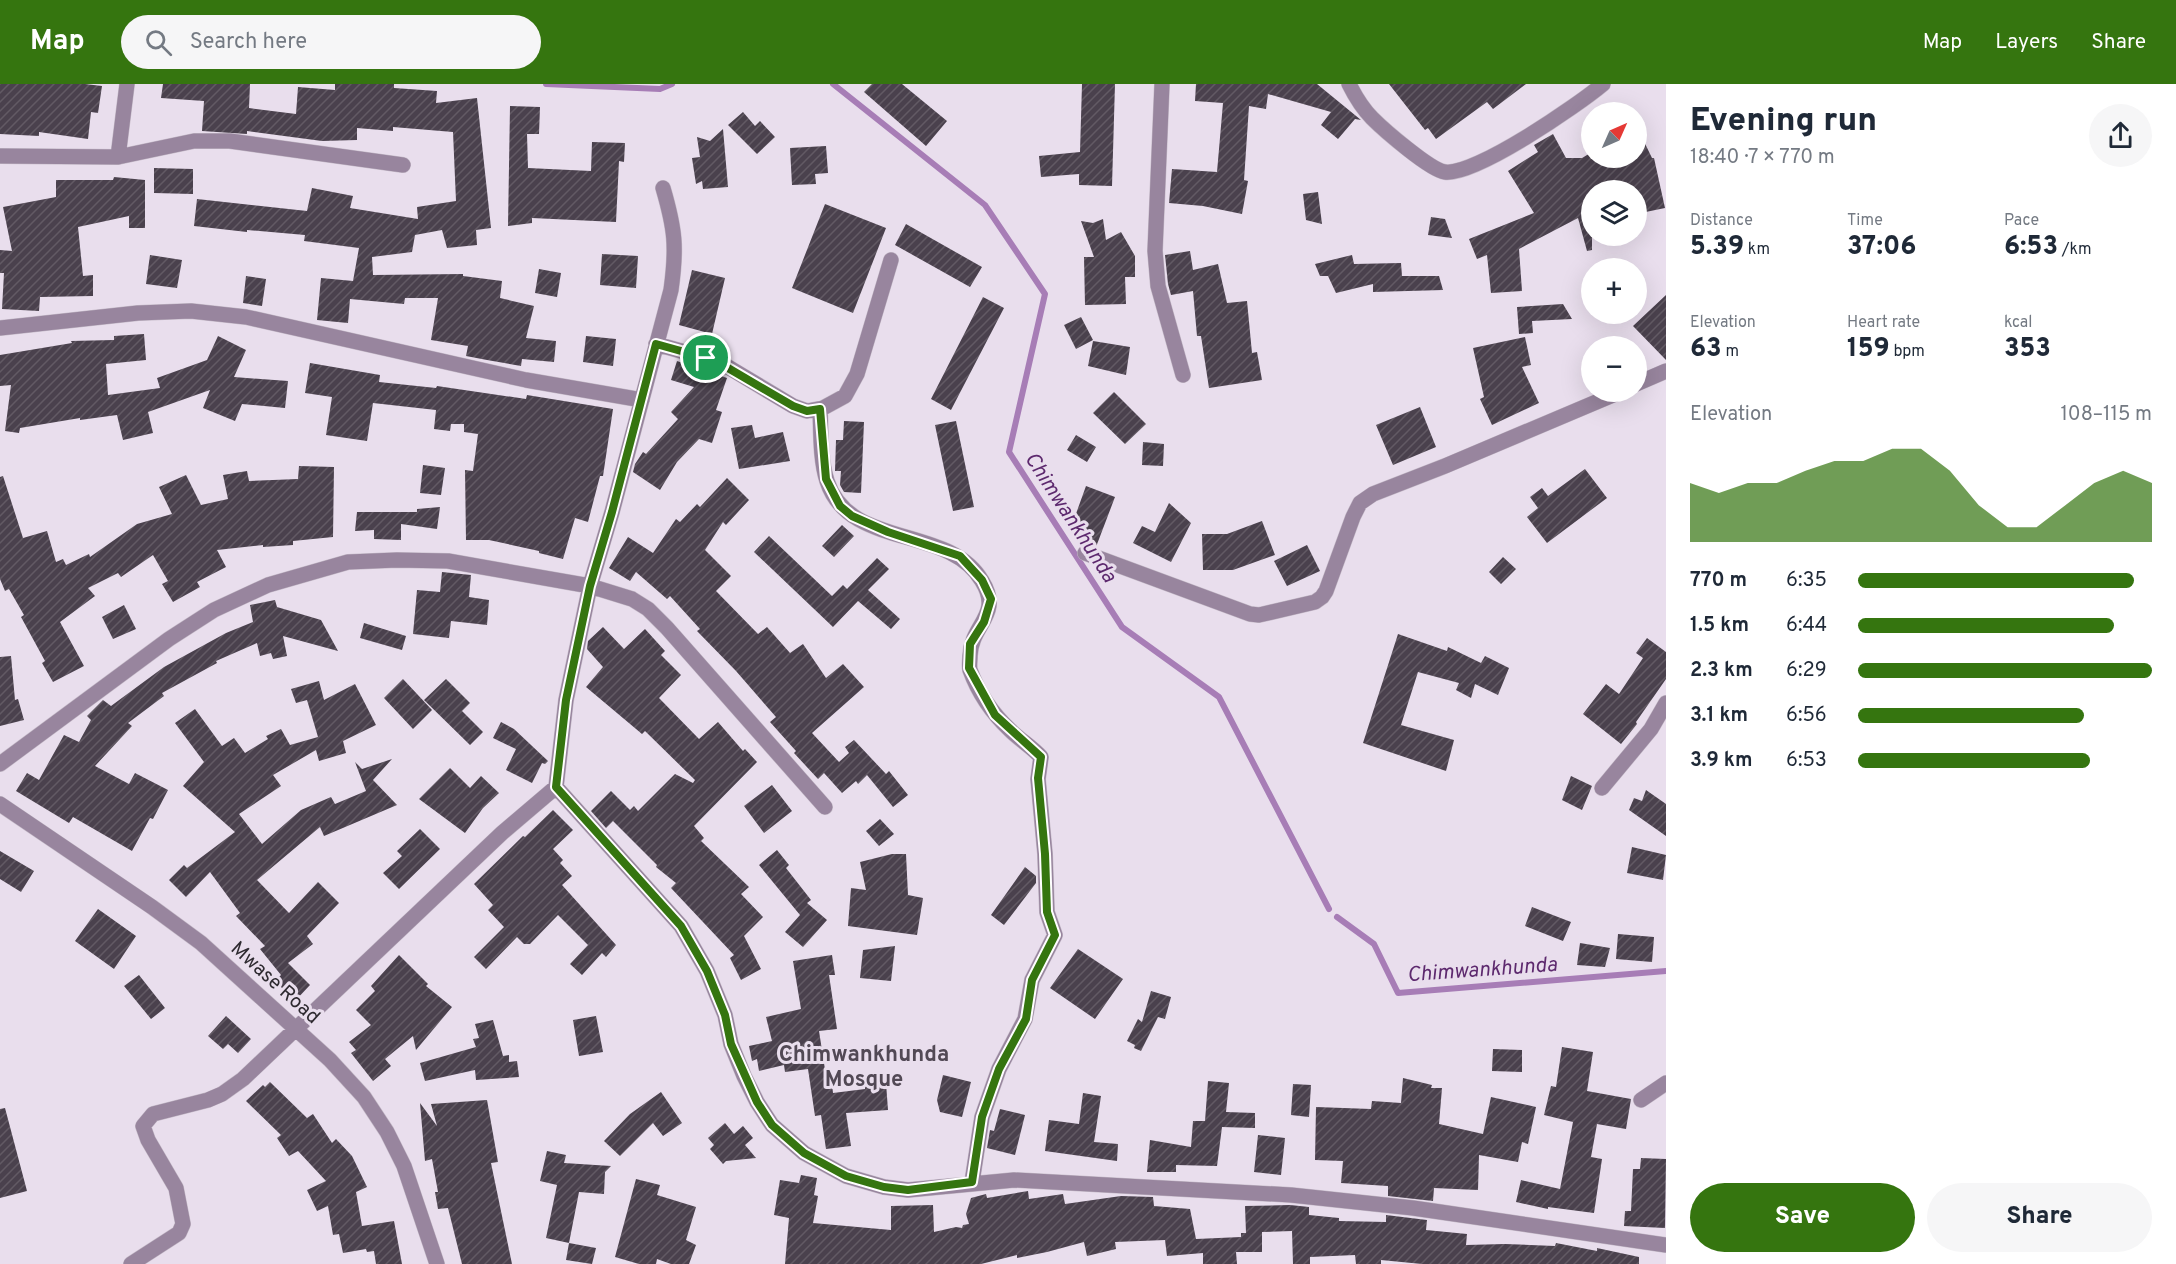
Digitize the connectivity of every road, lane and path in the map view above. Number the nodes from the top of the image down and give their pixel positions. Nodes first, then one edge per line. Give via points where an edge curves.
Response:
1 (128, 84) edge
2 (1162, 84) edge
3 (1349, 84) edge
4 (1603, 84) edge
5 (0, 156) edge
6 (118, 157) junction
7 (403, 165) dead end
8 (663, 188) dead end
9 (891, 260) dead end
10 (0, 328) edge
11 (656, 344) junction
12 (1666, 371) edge
13 (1183, 375) dead end
14 (1647, 379) edge
15 (642, 400) junction
16 (1596, 402) edge
17 (820, 409) junction
18 (1085, 553) dead end
19 (590, 586) junction
20 (1666, 703) edge
21 (0, 764) edge
22 (556, 787) junction
23 (1602, 788) dead end
24 (0, 804) edge
25 (825, 807) dead end
26 (296, 1029) junction
27 (1666, 1083) edge
28 (1641, 1100) dead end
29 (972, 1182) junction
30 (1666, 1245) edge
31 (131, 1264) edge
32 (437, 1264) edge

1 - 6 street
2 - 13 street via 1155,251 1158,286
3 - 4 street via 1371,117 1442,172 1471,167 1534,132
5 - 6 street
6 - 7 street via 194,141 230,141
8 - 11 street via 673,222 675,256 671,290
9 - 17 street via 857,374 845,396
10 - 15 street via 138,313 191,311 246,317 503,376
11 - 15 street
11 - 17 street via 706,358 793,406 807,411
12 - 14 street
15 - 19 street
16 - 18 street via 1373,494 1360,503 1326,591 1315,602 1250,614
17 - 29 street via 826,479 840,506 852,516 888,532 960,556 982,580 991,599 984,622 970,644 969,668 995,715 1041,757 1038,778 1047,912 1055,935 1032,980 1026,1019 999,1069 982,1117
19 - 21 street via 448,561 348,562 317,570 268,585 214,610
19 - 22 street via 566,700
19 - 25 street via 632,599 648,609
20 - 23 street via 1651,729
22 - 26 street via 502,833
22 - 29 street via 681,926 725,1015 744,1076 772,1125 804,1153 846,1176 884,1187 908,1190
24 - 26 street, Mwase Road via 201,943
26 - 31 street via 222,1094 147,1119 143,1125 148,1140 176,1188 183,1224 179,1233
26 - 32 street, Mwase Road via 364,1097 387,1132 405,1166
27 - 28 street
29 - 30 street via 1065,1181 1292,1195 1413,1208

